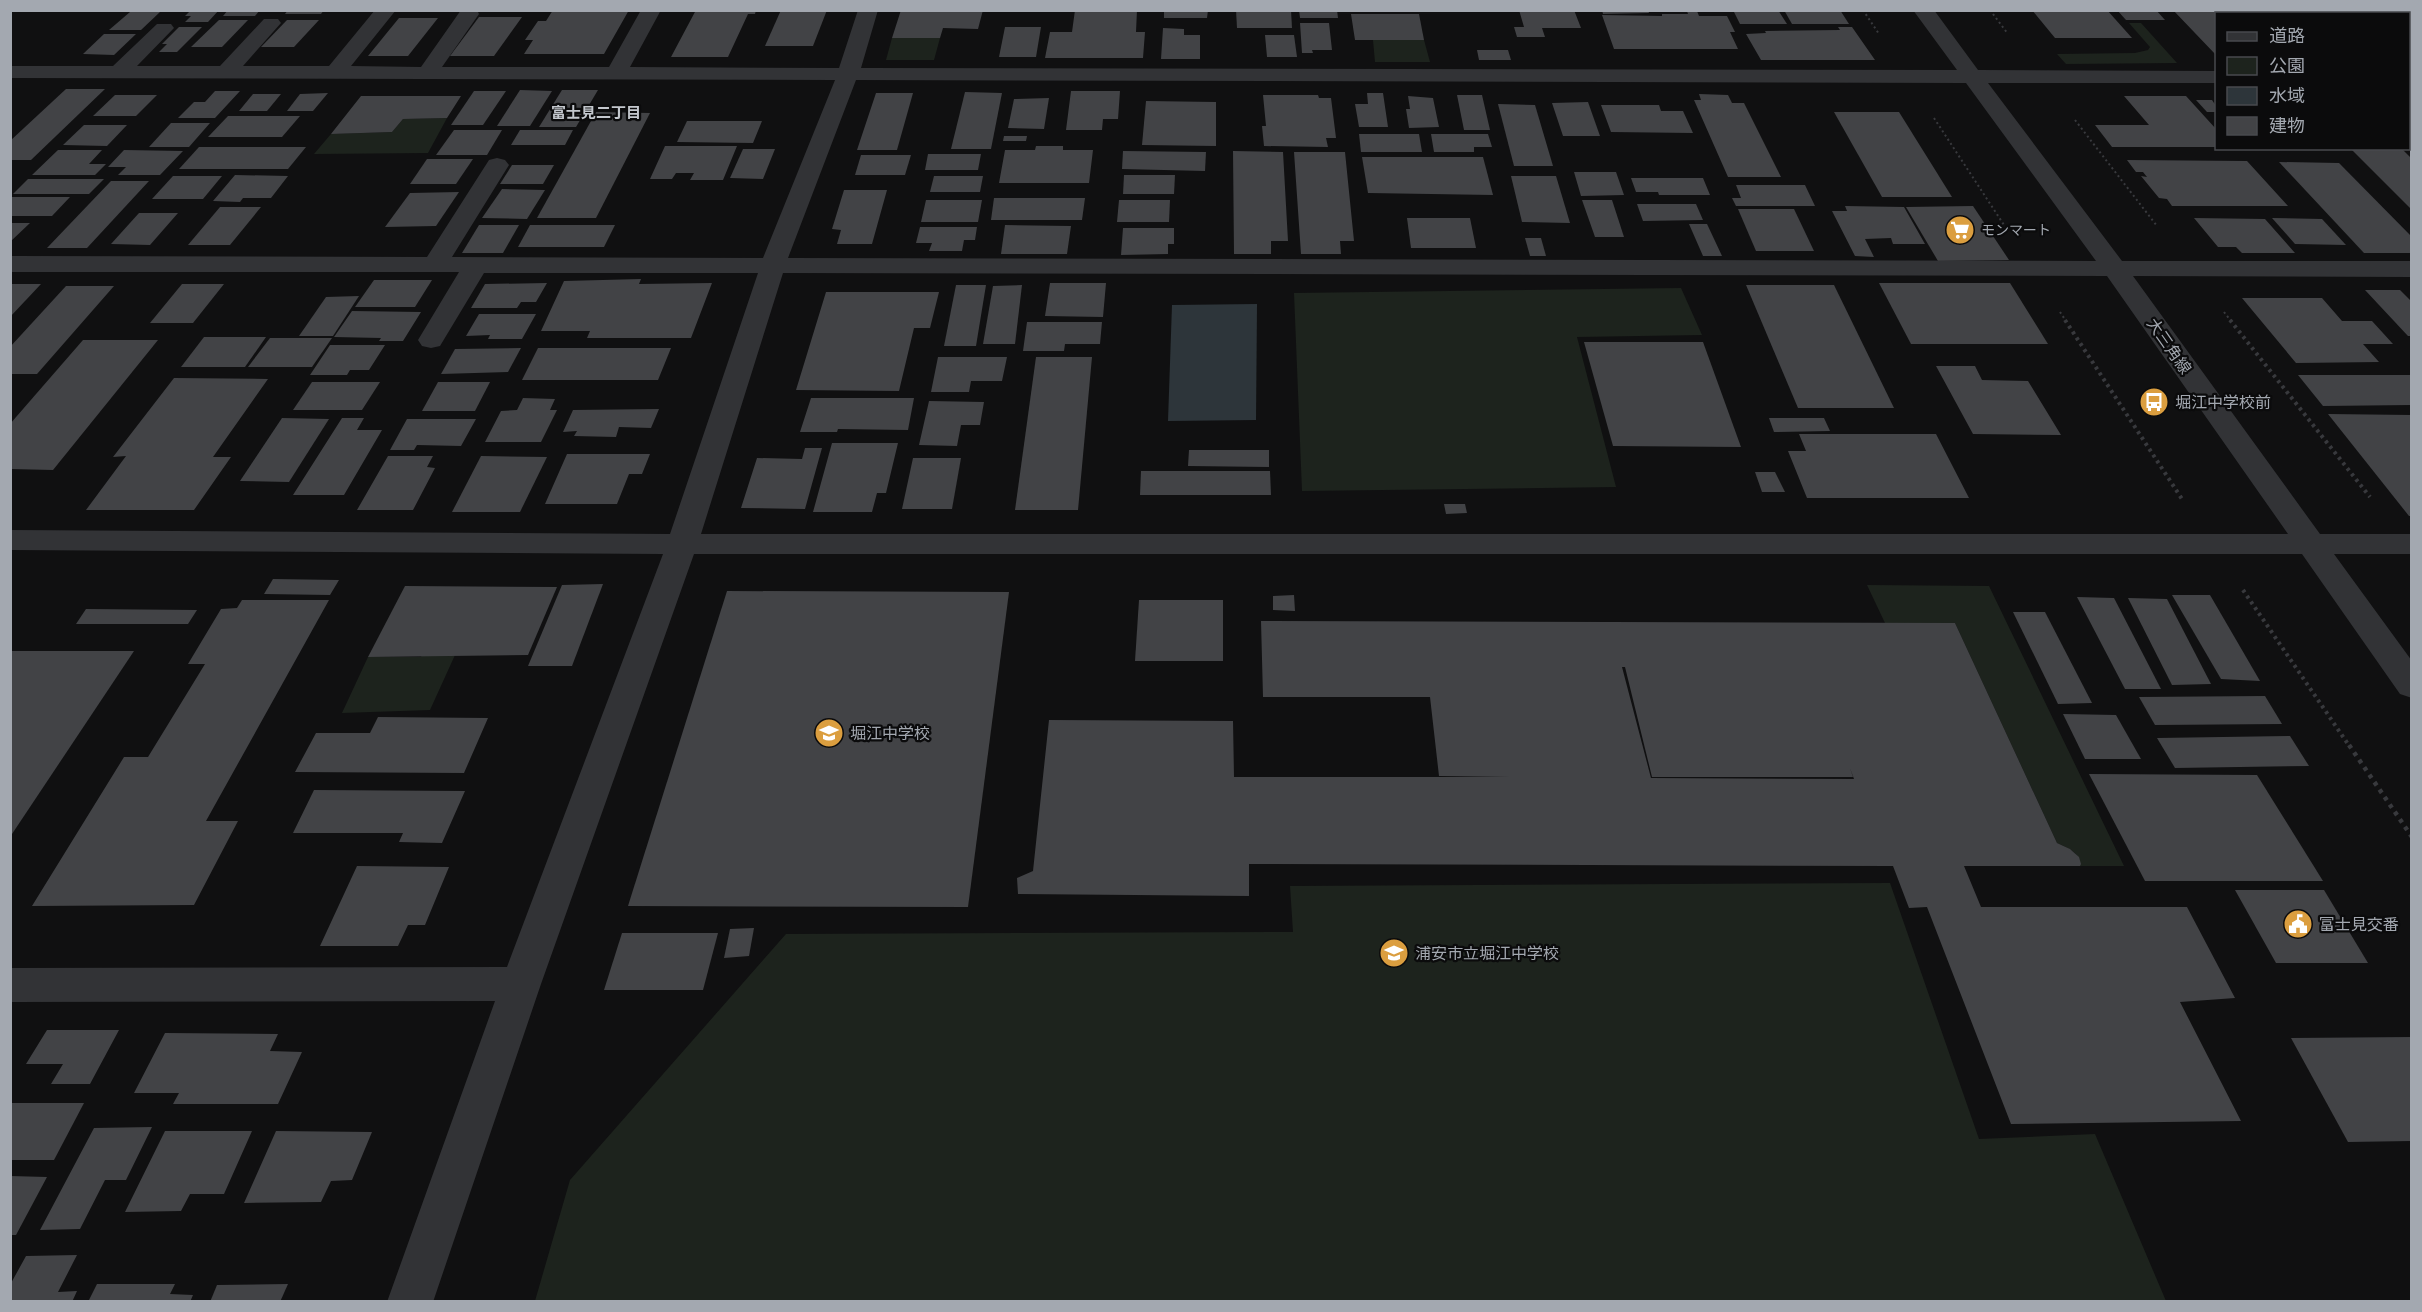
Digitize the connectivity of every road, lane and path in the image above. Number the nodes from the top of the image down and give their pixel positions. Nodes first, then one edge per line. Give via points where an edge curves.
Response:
1 (386, 10) edge
2 (651, 10) edge
3 (868, 10) edge
4 (1863, 10) edge
5 (1923, 10) edge
6 (469, 14) dead end
7 (271, 23) dead end
8 (164, 28) dead end
9 (10, 72) edge
10 (118, 73) junction
11 (225, 73) junction
12 (335, 73) junction
13 (427, 73) junction
14 (616, 73) junction
15 (848, 74) junction
16 (1906, 76) junction
17 (1971, 76) junction
18 (2215, 77) edge
19 (497, 165) dead end
20 (10, 264) edge
21 (435, 265) junction
22 (476, 265) junction
23 (773, 265) junction
24 (2032, 269) junction
25 (2115, 269) junction
26 (2412, 270) edge
27 (431, 340) dead end
28 (10, 540) edge
29 (682, 544) junction
30 (2212, 544) junction
31 (2412, 544) edge
32 (2310, 545) junction
33 (2412, 686) edge
34 (2412, 837) edge
35 (522, 984) junction
36 (10, 985) edge
37 (410, 1302) edge

1 - 12 street
2 - 14 street
3 - 15 street
4 - 16 path
5 - 17 street, 大三角線
6 - 13 street
7 - 11 street
8 - 10 street
9 - 10 street
10 - 11 street
11 - 12 street
12 - 13 street
13 - 14 street
14 - 15 street
15 - 16 street
15 - 23 street
16 - 17 street
16 - 24 path
17 - 18 street
17 - 25 street, 大三角線
19 - 21 street
20 - 21 street
21 - 22 street
22 - 23 street
22 - 27 street
23 - 24 street
23 - 29 street
24 - 25 street
24 - 30 path
25 - 26 street
25 - 32 street, 大三角線
28 - 29 street
29 - 30 street
29 - 35 street
30 - 32 street
30 - 34 path
31 - 32 street
32 - 33 street, 大三角線
35 - 36 street
35 - 37 street

